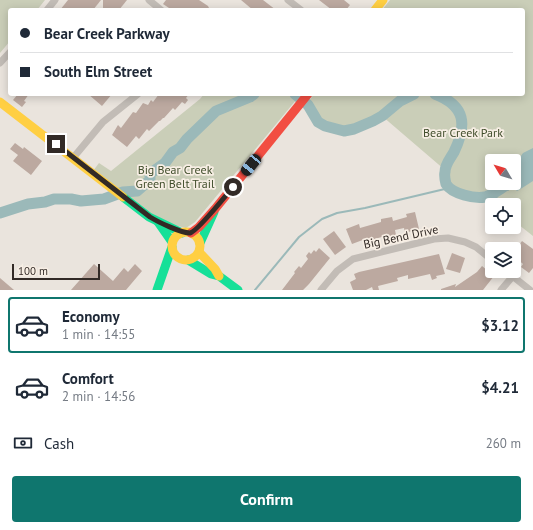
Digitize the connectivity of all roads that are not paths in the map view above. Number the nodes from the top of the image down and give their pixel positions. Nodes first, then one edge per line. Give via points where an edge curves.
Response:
1 (55, 0) edge
2 (149, 0) edge
3 (288, 0) edge
4 (383, 0) edge
5 (49, 8) edge
6 (159, 8) edge
7 (298, 8) edge
8 (377, 8) edge
9 (8, 54) edge
10 (0, 63) edge
11 (135, 96) edge
12 (306, 96) edge
13 (0, 102) edge
14 (74, 158) junction
15 (215, 209) junction
16 (158, 222) junction
17 (186, 233) junction
18 (172, 244) junction
19 (200, 247) junction
20 (485, 254) edge
21 (186, 260) junction
22 (219, 276) junction
23 (510, 278) edge
24 (515, 278) edge
25 (157, 290) edge
26 (162, 290) edge
27 (238, 290) edge
28 (321, 290) edge
29 (501, 290) edge
30 (530, 290) edge

1 - 5 street
2 - 6 street
3 - 7 street
4 - 8 street
9 - 10 street
11 - 14 street via 104,122
12 - 15 street
13 - 14 street
14 - 16 street
15 - 17 street via 199,227
15 - 19 street
16 - 17 street
16 - 18 street
17 - 18 street via 178,235
17 - 19 street via 198,238
18 - 21 street via 175,255
18 - 25 street
19 - 21 street via 192,259
19 - 22 street
20 - 28 street, Big Bend Drive via 465,242 448,238 434,239 353,259 337,271
21 - 22 street
21 - 26 street via 170,267
22 - 27 street
23 - 29 street
24 - 30 street

